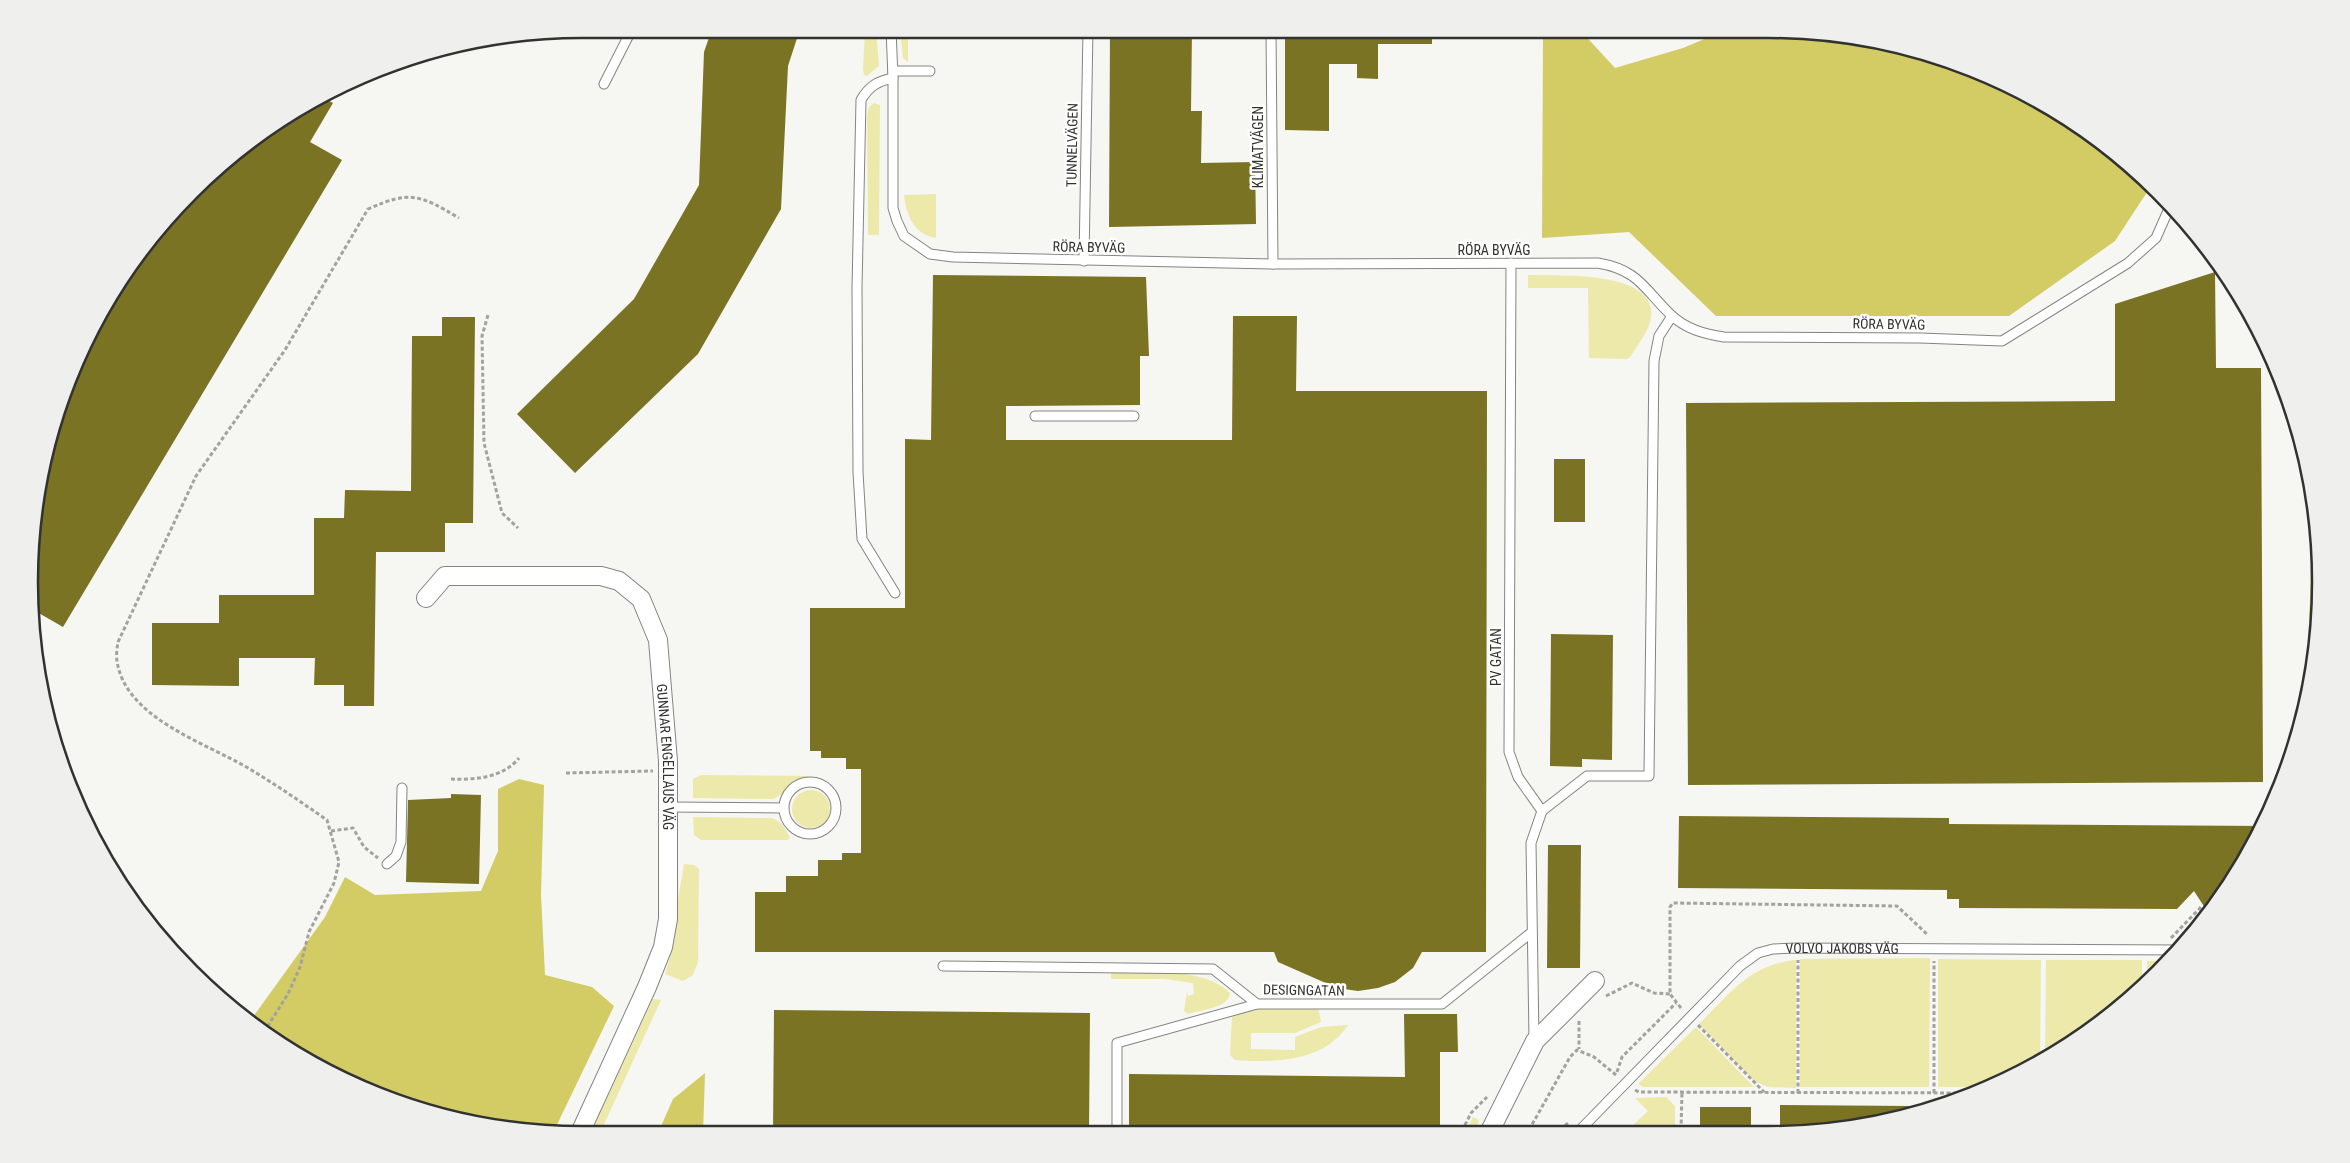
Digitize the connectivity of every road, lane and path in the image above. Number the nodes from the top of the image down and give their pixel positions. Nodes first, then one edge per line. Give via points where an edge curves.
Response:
1 (627, 38) edge
2 (891, 38) edge
3 (1088, 38) edge
4 (1271, 38) edge
5 (930, 71) dead end
6 (893, 75) junction
7 (604, 84) dead end
8 (2167, 211) edge
9 (459, 218) dead end
10 (1084, 261) junction
11 (1273, 264) junction
12 (1511, 264) junction
13 (488, 315) dead end
14 (1672, 316) junction
15 (1035, 416) dead end
16 (1134, 416) dead end
17 (518, 528) dead end
18 (895, 593) dead end
19 (426, 598) dead end
20 (520, 758) dead end
21 (668, 770) junction
22 (566, 773) dead end
23 (451, 779) dead end
24 (402, 788) dead end
25 (668, 807) junction
26 (783, 808) junction
27 (1542, 810) junction
28 (331, 831) junction
29 (387, 864) joint
30 (2202, 906) dead end
31 (1532, 932) junction
32 (2169, 940) dead end
33 (1798, 948) junction
34 (1934, 949) junction
35 (2168, 950) edge
36 (943, 966) dead end
37 (1595, 981) dead end
38 (1670, 994) junction
39 (1597, 1001) dead end
40 (1676, 1003) junction
41 (1257, 1004) junction
42 (1579, 1016) dead end
43 (1689, 1016) junction
44 (268, 1026) edge
45 (1534, 1041) junction
46 (1580, 1049) junction
47 (1616, 1075) junction
48 (1609, 1082) dead end
49 (1625, 1084) junction
50 (1682, 1092) junction
51 (1764, 1092) junction
52 (1798, 1093) junction
53 (1934, 1093) junction
54 (1953, 1093) edge
55 (1572, 1119) dead end
56 (583, 1126) edge
57 (1117, 1126) edge
58 (1492, 1126) edge
59 (1532, 1126) edge
60 (1564, 1126) edge
61 (1584, 1126) edge
62 (1681, 1126) edge

1 - 7 lane
2 - 6 lane, RÖRA BYVÄG
3 - 10 lane, TUNNELVÄGEN
4 - 11 lane, KLIMATVÄGEN
5 - 6 lane
6 - 10 lane, RÖRA BYVÄG via 893,208 904,236 930,254
6 - 18 lane via 867,89 861,100 857,288 858,472 862,539
8 - 14 lane, RÖRA BYVÄG via 2156,238 2128,263 2002,341 1724,337 1691,329
9 - 28 path via 426,199 408,196 368,209 285,350 196,476 118,642 117,661 127,687 140,702 169,727 246,767 327,820
10 - 11 lane, RÖRA BYVÄG
11 - 12 lane, RÖRA BYVÄG
12 - 14 lane, RÖRA BYVÄG via 1614,266 1631,274
12 - 27 lane, PV GATAN via 1510,752 1518,777
13 - 17 path via 482,336 484,443 502,513
14 - 27 lane via 1659,336 1654,362 1650,776 1587,776
15 - 16 lane
19 - 21 street, GUNNAR ENGELLAUS VÄG via 445,576 601,576 630,587 641,599 658,640
20 - 23 path via 514,765 478,780
21 - 22 path
21 - 25 street, GUNNAR ENGELLAUS VÄG
24 - 29 lane via 400,842 396,856
25 - 26 lane
25 - 56 street, GUNNAR ENGELLAUS VÄG via 668,919 663,947
26 - 26 lane via 788,824 803,834 827,828 835,813 835,804 828,789 812,782 795,786
27 - 31 lane via 1531,843
28 - 29 path via 353,828 364,847
28 - 44 path via 339,862 334,883 309,932 300,967 288,994
30 - 32 path
31 - 41 lane, DESIGNGATAN via 1442,1004
31 - 45 lane
33 - 34 lane, VOLVO JAKOBS VÄG
33 - 43 lane, VOLVO JAKOBS VÄG via 1758,953
33 - 52 path
34 - 35 lane, VOLVO JAKOBS VÄG
34 - 38 path via 1934,938 1898,906 1676,903 1670,907
34 - 53 path
36 - 41 lane, DESIGNGATAN via 1213,969
37 - 45 street
38 - 39 path via 1654,993 1632,983
38 - 40 path
40 - 43 path
40 - 47 path via 1622,1057
41 - 57 lane via 1117,1043
42 - 46 path
43 - 49 lane, VOLVO JAKOBS VÄG
43 - 51 path
45 - 58 street
46 - 47 path
46 - 59 path via 1570,1057
47 - 48 path
47 - 49 path
49 - 50 path via 1639,1092
49 - 61 lane, VOLVO JAKOBS VÄG
50 - 51 path
50 - 62 path
51 - 52 path
52 - 53 path
53 - 54 path
55 - 60 path

